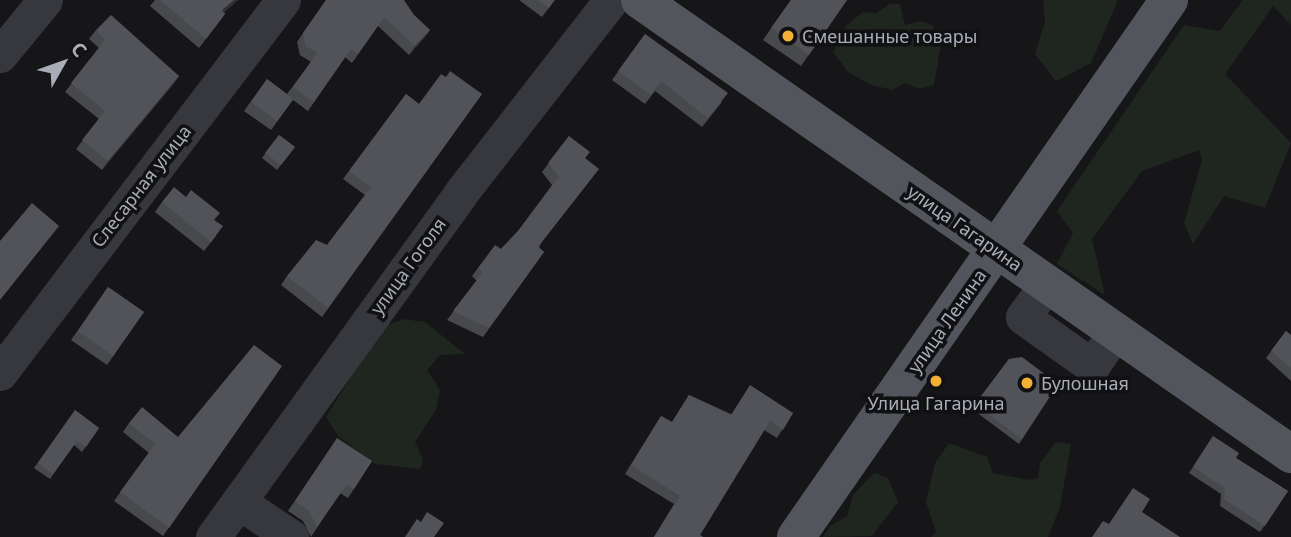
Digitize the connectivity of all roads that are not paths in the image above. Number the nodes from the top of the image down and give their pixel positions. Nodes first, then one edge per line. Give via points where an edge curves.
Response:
1 (45, 0) edge
2 (283, 0) edge
3 (611, 0) edge
4 (640, 0) edge
5 (1169, 0) edge
6 (0, 55) edge
7 (996, 251) junction
8 (0, 373) edge
9 (1291, 454) edge
10 (239, 502) junction
11 (213, 537) edge
12 (291, 537) edge
13 (796, 537) edge

1 - 6 street
2 - 8 street, Слесарная улица
3 - 10 street, улица Гоголя via 460,194
4 - 7 main road, улица Гагарина
5 - 7 main road, улица Ленина
7 - 9 main road, улица Гагарина
7 - 13 main road, улица Ленина
10 - 11 street, улица Гоголя
10 - 12 street

